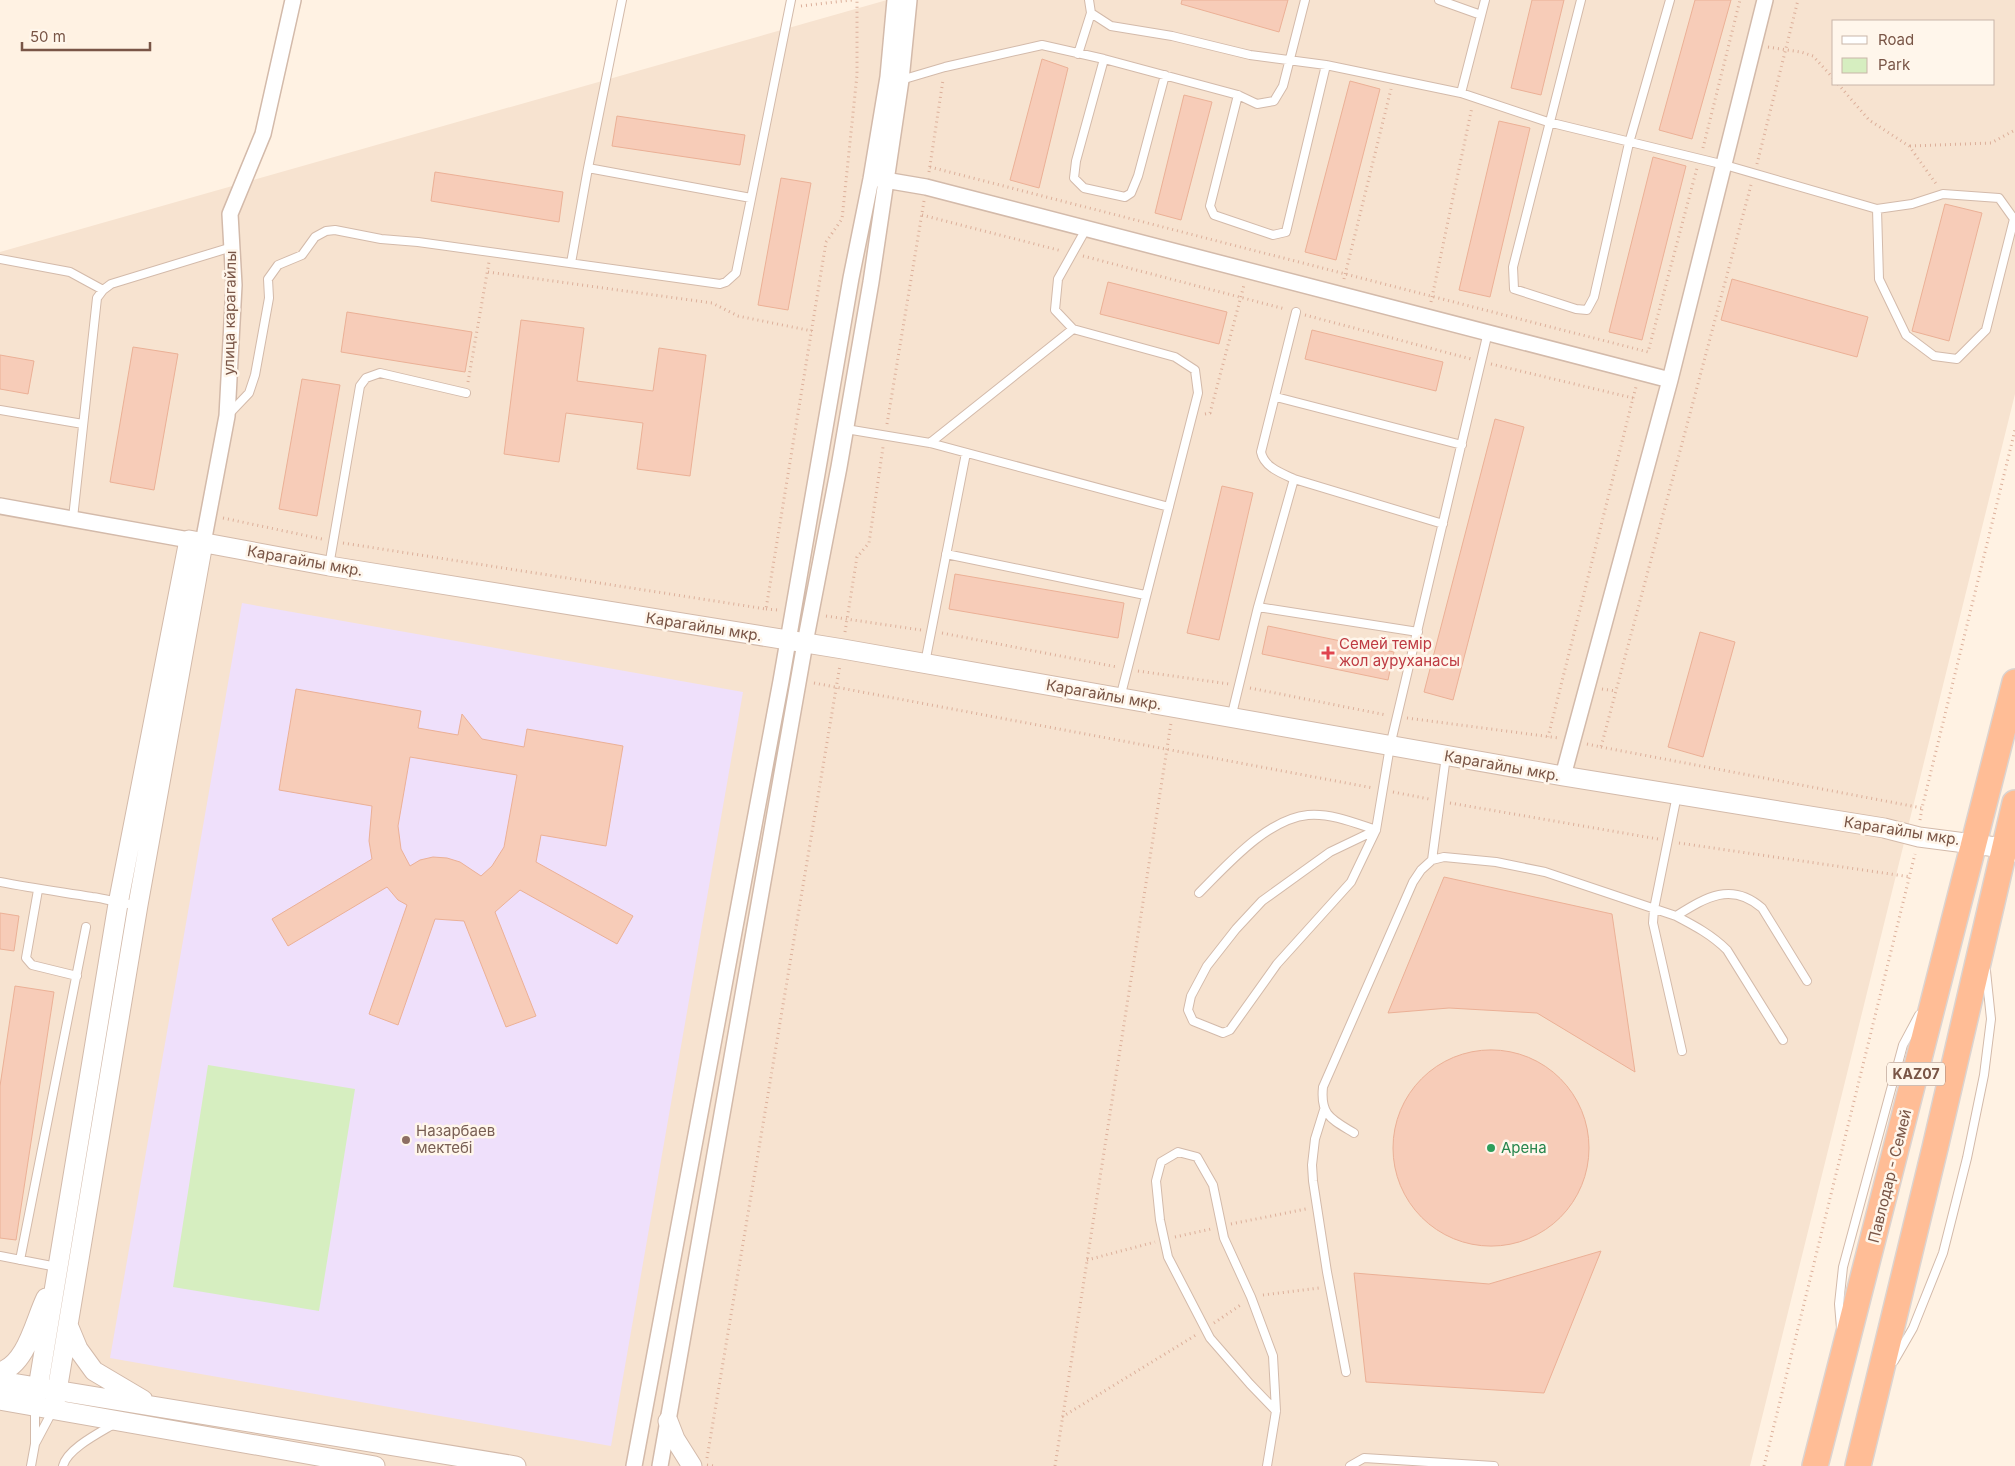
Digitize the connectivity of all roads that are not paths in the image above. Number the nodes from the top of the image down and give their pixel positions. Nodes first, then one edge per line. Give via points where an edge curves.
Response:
1 (292, 0) edge
2 (622, 0) edge
3 (895, 0) edge
4 (909, 0) edge
5 (1089, 0) edge
6 (1305, 0) edge
7 (1440, 0) edge
8 (1485, 0) edge
9 (1580, 0) edge
10 (1670, 0) edge
11 (1765, 0) edge
12 (790, 4) edge
13 (1091, 13) junction
14 (1481, 15) junction
15 (1078, 54) junction
16 (1104, 59) junction
17 (1290, 60) junction
18 (1326, 65) junction
19 (1165, 76) junction
20 (901, 80) junction
21 (1461, 93) junction
22 (1238, 95) junction
23 (1548, 122) junction
24 (1629, 143) junction
25 (1725, 165) junction
26 (588, 168) junction
27 (871, 179) junction
28 (887, 180) junction
29 (751, 198) junction
30 (1877, 209) junction
31 (1086, 229) junction
32 (232, 247) junction
33 (0, 259) edge
34 (571, 263) junction
35 (103, 290) junction
36 (1296, 312) road end
37 (1073, 329) junction
38 (1488, 332) junction
39 (1670, 380) junction
40 (466, 393) road end
41 (1276, 397) junction
42 (0, 410) edge
43 (227, 416) junction
44 (83, 424) junction
45 (846, 429) junction
46 (930, 443) junction
47 (1462, 445) junction
48 (966, 452) junction
49 (1294, 479) junction
50 (0, 506) edge
51 (1169, 507) junction
52 (73, 518) junction
53 (1443, 524) junction
54 (196, 542) junction
55 (946, 554) junction
56 (329, 566) junction
57 (1146, 595) junction
58 (1258, 607) junction
59 (1418, 632) junction
60 (796, 642) junction
61 (925, 663) junction
62 (2015, 682) edge
63 (1120, 698) junction
64 (1231, 718) junction
65 (1390, 746) junction
66 (1446, 756) junction
67 (1563, 776) junction
68 (1677, 794) junction
69 (2015, 803) edge
70 (1376, 830) junction
71 (1974, 843) junction
72 (2010, 850) edge
73 (1432, 860) junction
74 (0, 882) edge
75 (38, 890) junction
76 (1199, 892) dead end
77 (118, 904) junction
78 (138, 905) junction
79 (1654, 909) junction
80 (1676, 916) junction
81 (86, 927) dead end
82 (1983, 938) junction
83 (76, 976) junction
84 (1807, 981) dead end
85 (1782, 1040) dead end
86 (1682, 1050) dead end
87 (1324, 1110) junction
88 (1354, 1133) dead end
89 (0, 1256) edge
90 (20, 1260) junction
91 (58, 1272) junction
92 (68, 1324) junction
93 (0, 1372) edge
94 (1346, 1372) dead end
95 (0, 1381) edge
96 (48, 1388) junction
97 (1876, 1390) junction
98 (0, 1400) edge
99 (35, 1406) junction
100 (152, 1406) junction
101 (54, 1409) junction
102 (1276, 1411) junction
103 (120, 1420) junction
104 (668, 1421) junction
105 (35, 1444) junction
106 (31, 1466) edge
107 (63, 1466) edge
108 (375, 1466) edge
109 (516, 1466) edge
110 (634, 1466) edge
111 (660, 1466) edge
112 (692, 1466) edge
113 (1267, 1466) edge
114 (1350, 1466) edge
115 (1494, 1466) edge
116 (1815, 1466) edge
117 (1858, 1466) edge

1 - 32 street, улица карагайлы via 263,134 230,214
2 - 26 lane
3 - 27 street via 888,78
4 - 20 street
5 - 13 lane
6 - 17 lane
7 - 14 lane
8 - 14 lane
9 - 23 lane
10 - 24 lane
11 - 25 street
12 - 29 lane
13 - 15 lane
13 - 17 lane via 1111,26 1172,36 1250,55
14 - 21 lane
15 - 16 lane
15 - 20 lane via 1042,45
16 - 19 lane
16 - 19 lane via 1076,161 1074,178 1084,188 1125,196 1131,194
17 - 18 lane
17 - 22 lane via 1283,86 1274,102 1257,104
18 - 21 lane
18 - 22 lane via 1286,232 1274,235 1222,218 1214,215 1210,206
19 - 22 lane
20 - 28 street
21 - 23 lane
23 - 24 lane
23 - 24 lane via 1516,252 1514,289 1576,309 1586,310 1594,297
24 - 25 lane
25 - 30 lane
25 - 39 street
26 - 29 lane
26 - 34 lane
27 - 28 street
27 - 60 street via 851,278
28 - 31 street
28 - 45 street
29 - 34 lane via 736,273 726,282 720,284
30 - 30 lane via 1879,279 1906,335 1934,356 1957,359 1986,330 2014,219 1998,198 1943,194 1912,204
31 - 37 lane via 1058,279 1055,310
31 - 38 street
32 - 35 lane via 111,284
32 - 43 street, улица карагайлы via 234,285
33 - 35 lane via 70,272
34 - 43 lane via 381,239 335,230 321,233 302,255 278,266 268,279 269,298 256,375 249,393
35 - 44 lane via 96,307
36 - 41 lane
37 - 46 lane
37 - 51 lane via 1175,357 1195,370 1198,393
38 - 39 street
38 - 47 lane
39 - 67 street
40 - 56 lane via 380,373 366,378 360,386
41 - 47 lane
41 - 49 lane via 1262,457 1272,467
42 - 44 lane
43 - 54 street, улица карагайлы via 208,515
44 - 52 lane
45 - 46 lane
45 - 60 street via 811,614
46 - 48 lane
47 - 53 lane
48 - 51 lane
48 - 55 lane
49 - 53 lane
49 - 58 lane
50 - 52 street
51 - 57 lane
52 - 54 street
53 - 59 lane
54 - 56 street, Карагайлы мкр.
54 - 77 street
54 - 78 street
55 - 57 lane
55 - 61 lane
56 - 60 street, Карагайлы мкр.
57 - 63 lane
58 - 59 lane
58 - 64 lane
59 - 65 lane
60 - 61 street, Карагайлы мкр.
60 - 104 street via 799,681
60 - 110 street
61 - 63 street, Карагайлы мкр.
62 - 71 highway, Павлодар - Семей / KAZ07
63 - 64 street, Карагайлы мкр.
64 - 65 street, Карагайлы мкр.
65 - 66 street, Карагайлы мкр.
65 - 70 lane
66 - 67 street, Карагайлы мкр.
66 - 73 lane
67 - 68 street, Карагайлы мкр.
68 - 71 street, Карагайлы мкр. via 1884,828 1919,837
68 - 79 lane
69 - 72 highway, KAZ07
70 - 70 lane via 1351,882 1277,964 1230,1030 1223,1033 1193,1021 1188,1010 1191,996 1207,966 1262,901 1330,852
70 - 76 lane via 1336,818 1308,815 1278,824 1253,841
71 - 72 street, Карагайлы мкр.
71 - 116 highway, Павлодар - Семей / KAZ07
72 - 82 highway, KAZ07
73 - 79 lane via 1444,857 1496,862 1545,872
73 - 87 lane via 1413,882 1322,1086
74 - 75 lane
75 - 77 lane via 95,897
75 - 83 lane via 26,958 32,965
77 - 78 lane
77 - 91 street
78 - 92 street
79 - 80 lane
79 - 86 lane via 1654,934
80 - 84 lane via 1714,895 1740,895 1752,899 1762,908
80 - 85 lane via 1716,939 1727,950
81 - 83 lane
82 - 97 highway, KAZ07
82 - 97 lane via 1990,1019 1984,1076 1967,1158 1944,1253 1914,1328
83 - 90 lane
87 - 88 lane
87 - 94 lane via 1312,1165 1316,1207
89 - 90 lane
90 - 91 lane
91 - 93 street via 24,1351
91 - 96 street
92 - 96 street
92 - 100 street via 78,1349 94,1371
95 - 96 street
96 - 99 street
96 - 100 street
96 - 101 street
97 - 117 highway, KAZ07
98 - 99 street
99 - 101 street
99 - 105 lane
100 - 109 street
101 - 103 street
101 - 105 lane
102 - 102 lane via 1273,1356 1224,1238 1212,1185 1197,1157 1178,1152 1161,1162 1156,1181 1168,1257 1210,1338
102 - 113 lane
103 - 107 lane via 93,1436 65,1459
103 - 108 street
104 - 111 street
104 - 112 street
105 - 106 lane
114 - 115 lane via 1364,1458

